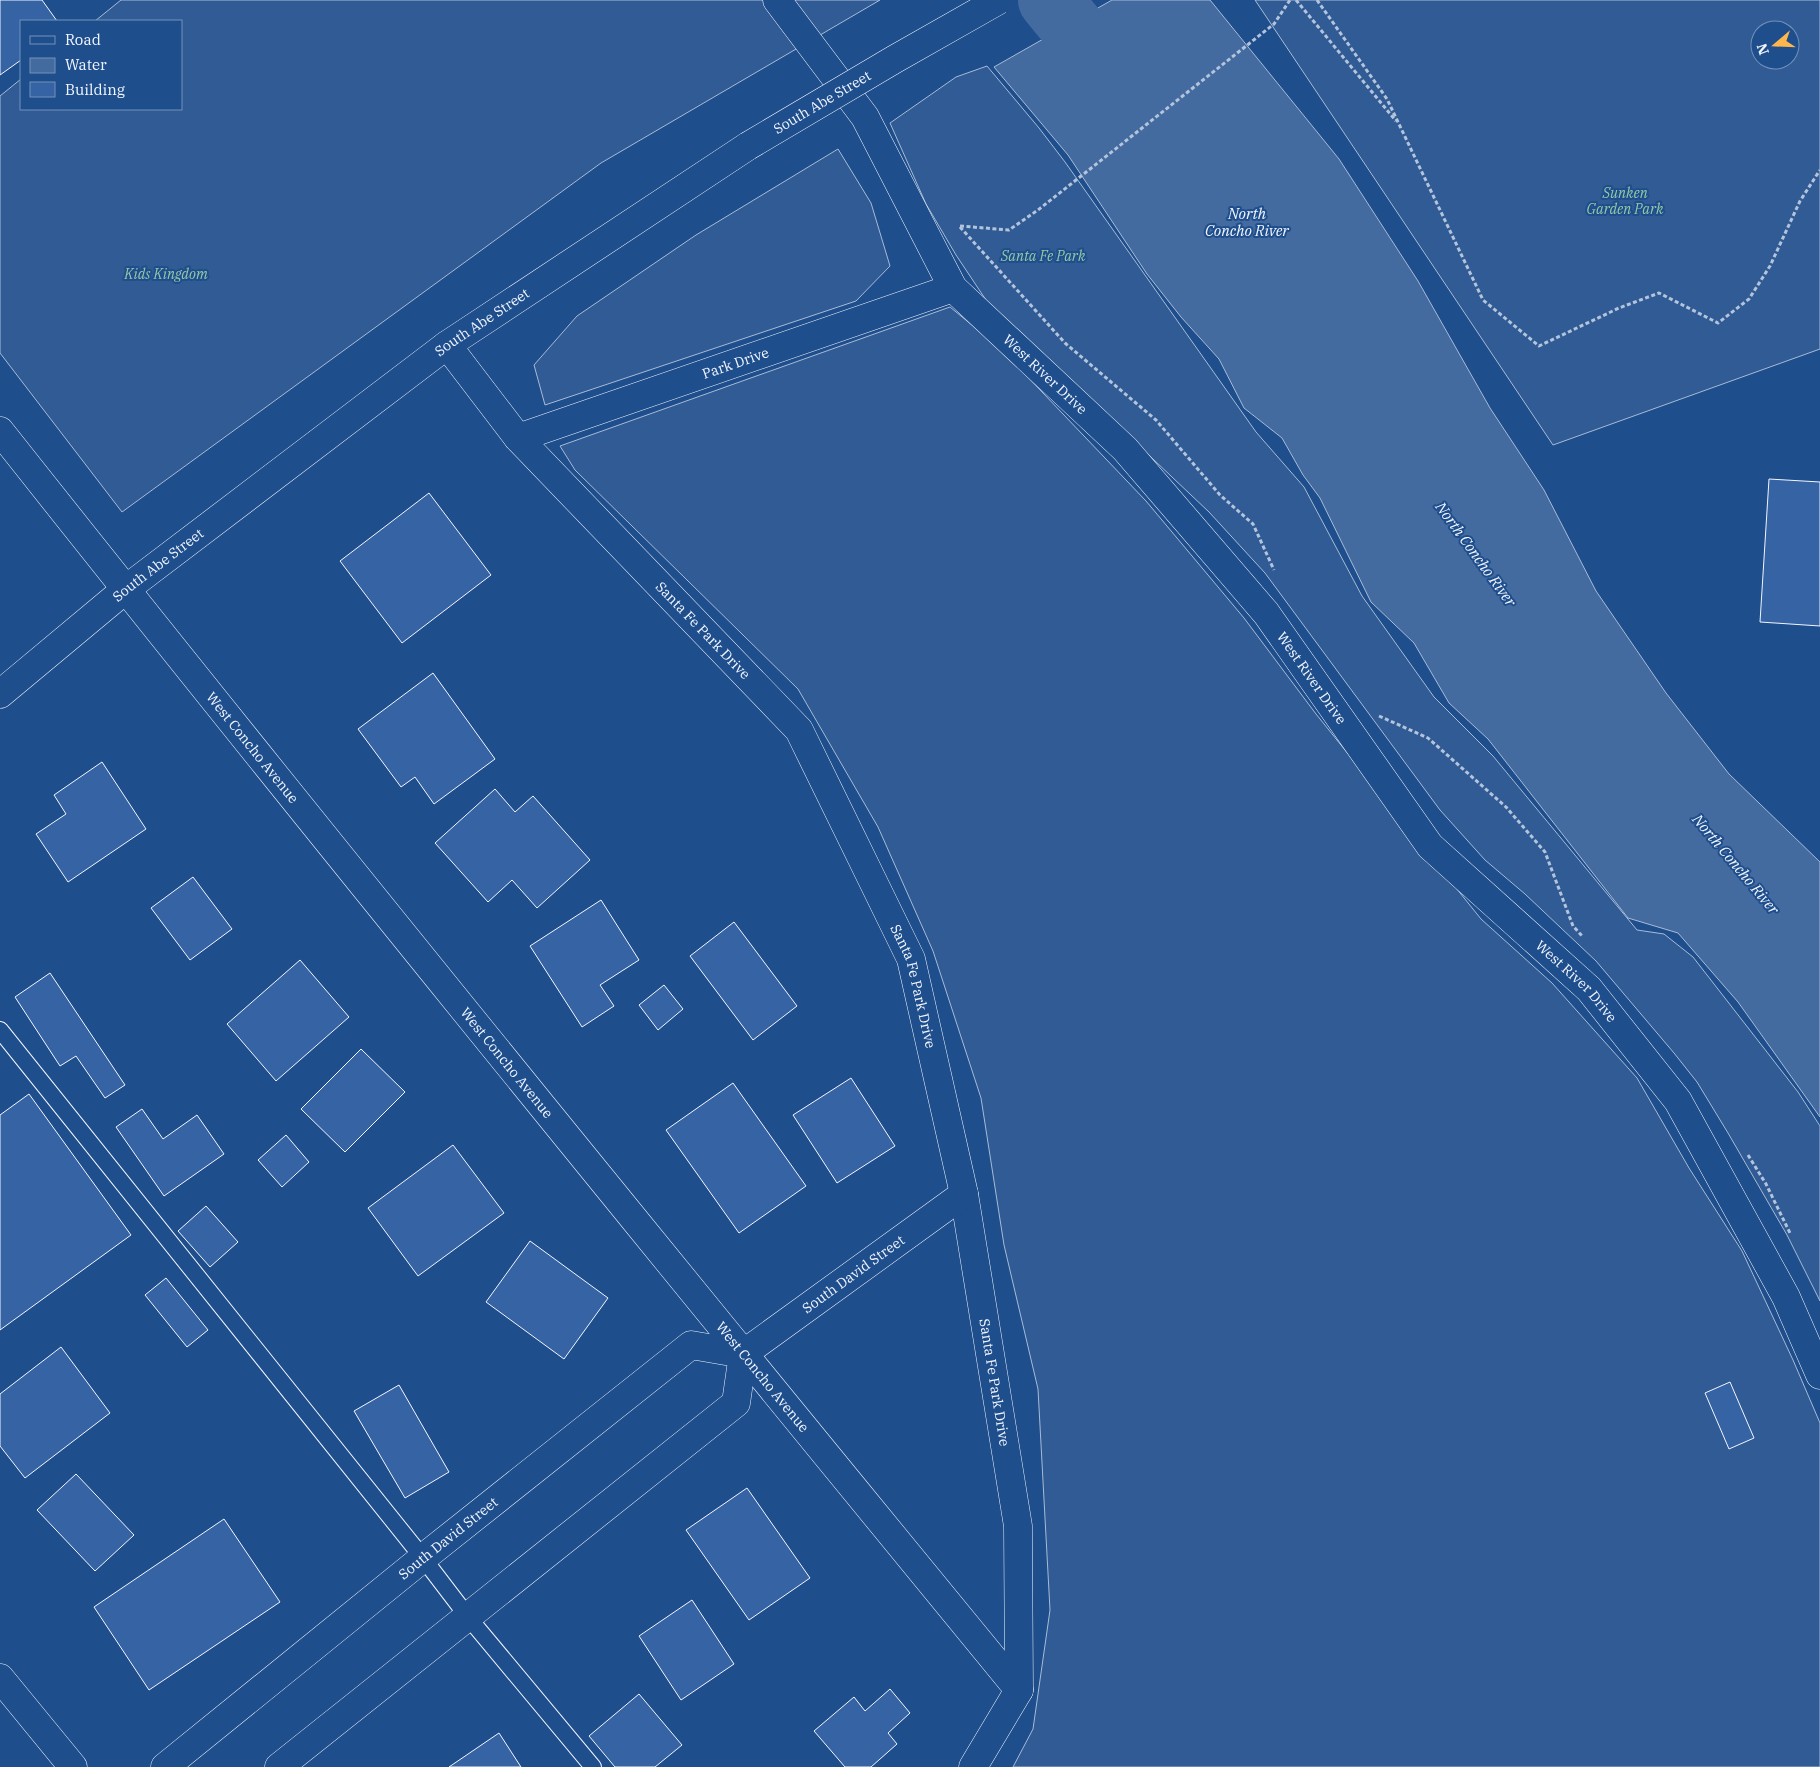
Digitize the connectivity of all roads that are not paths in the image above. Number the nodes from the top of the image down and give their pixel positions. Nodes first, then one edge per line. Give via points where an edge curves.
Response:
1 (777, 0) edge
2 (999, 0) edge
3 (953, 288) junction
4 (447, 344) junction
5 (0, 430) edge
6 (518, 438) junction
7 (126, 590) junction
8 (0, 694) edge
9 (0, 1030) edge
10 (964, 1194) junction
11 (743, 1354) junction
12 (1820, 1375) edge
13 (423, 1558) junction
14 (468, 1618) junction
15 (0, 1678) edge
16 (1019, 1690) junction
17 (72, 1767) edge
18 (165, 1767) edge
19 (279, 1767) edge
20 (594, 1767) edge
21 (973, 1767) edge

1 - 3 street, West River Drive via 865,117
2 - 4 street, South Abe Street, bridge via 748,146
3 - 6 street, Park Drive
3 - 12 street, West River Drive via 1125,449 1266,613 1430,846 1589,989 1678,1101 1786,1297
4 - 6 street, Santa Fe Park Drive
4 - 7 street, South Abe Street
5 - 7 street, West Concho Avenue
6 - 10 street, Santa Fe Park Drive via 799,730 910,959
7 - 8 street, South Abe Street
7 - 11 street, West Concho Avenue
9 - 13 lane
10 - 11 street, South David Street
10 - 16 street, Santa Fe Park Drive via 1018,1526
11 - 13 street, South David Street via 691,1345
11 - 14 street via 736,1403
11 - 16 street, West Concho Avenue
13 - 14 lane
13 - 18 street, South David Street
14 - 19 street
14 - 20 lane
15 - 17 street
16 - 21 street

